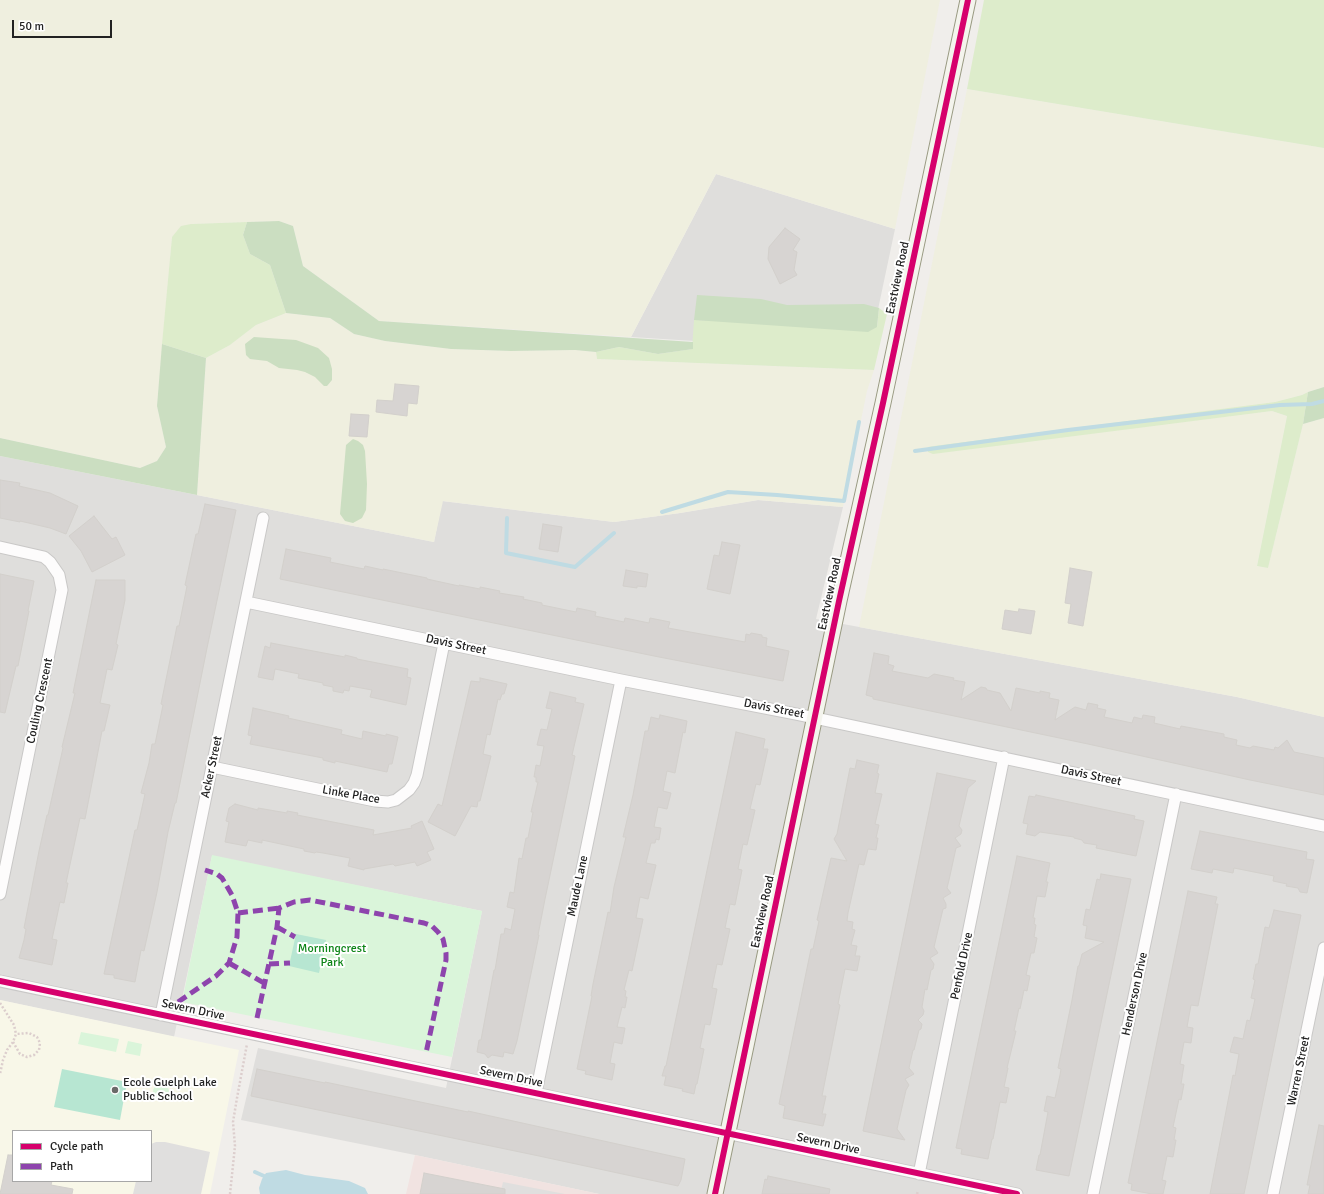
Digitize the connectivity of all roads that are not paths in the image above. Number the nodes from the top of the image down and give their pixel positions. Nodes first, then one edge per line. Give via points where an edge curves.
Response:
1 (968, 0) edge
2 (263, 518) dead end
3 (0, 547) edge
4 (246, 602) junction
5 (444, 643) junction
6 (621, 680) junction
7 (815, 718) junction
8 (1004, 757) junction
9 (212, 767) junction
10 (1176, 794) junction
11 (1324, 826) edge
12 (0, 894) edge
13 (1324, 948) edge
14 (0, 981) edge
15 (161, 1015) junction
16 (536, 1093) junction
17 (728, 1134) junction
18 (919, 1174) junction
19 (715, 1194) edge
20 (1017, 1194) edge
21 (1093, 1194) edge
22 (1273, 1194) edge

1 - 7 street, Eastview Road
2 - 4 street, Acker Street
3 - 12 street, Couling Crescent via 44,557 59,575 62,590
4 - 5 street, Davis Street
4 - 9 street, Acker Street
5 - 6 street, Davis Street
5 - 9 street, Linke Place via 417,775 409,790 396,800 375,801
6 - 7 street, Davis Street
6 - 16 street, Maude Lane
7 - 8 street, Davis Street
7 - 17 street, Eastview Road
8 - 10 street, Davis Street
8 - 18 street, Penfold Drive
9 - 15 street, Acker Street
10 - 11 street, Davis Street
10 - 21 street, Henderson Drive
13 - 22 street, Warren Street
14 - 15 street, Severn Drive
15 - 16 street, Severn Drive
16 - 17 street, Severn Drive
17 - 18 street, Severn Drive
17 - 19 street, Eastview Road
18 - 20 street, Severn Drive

